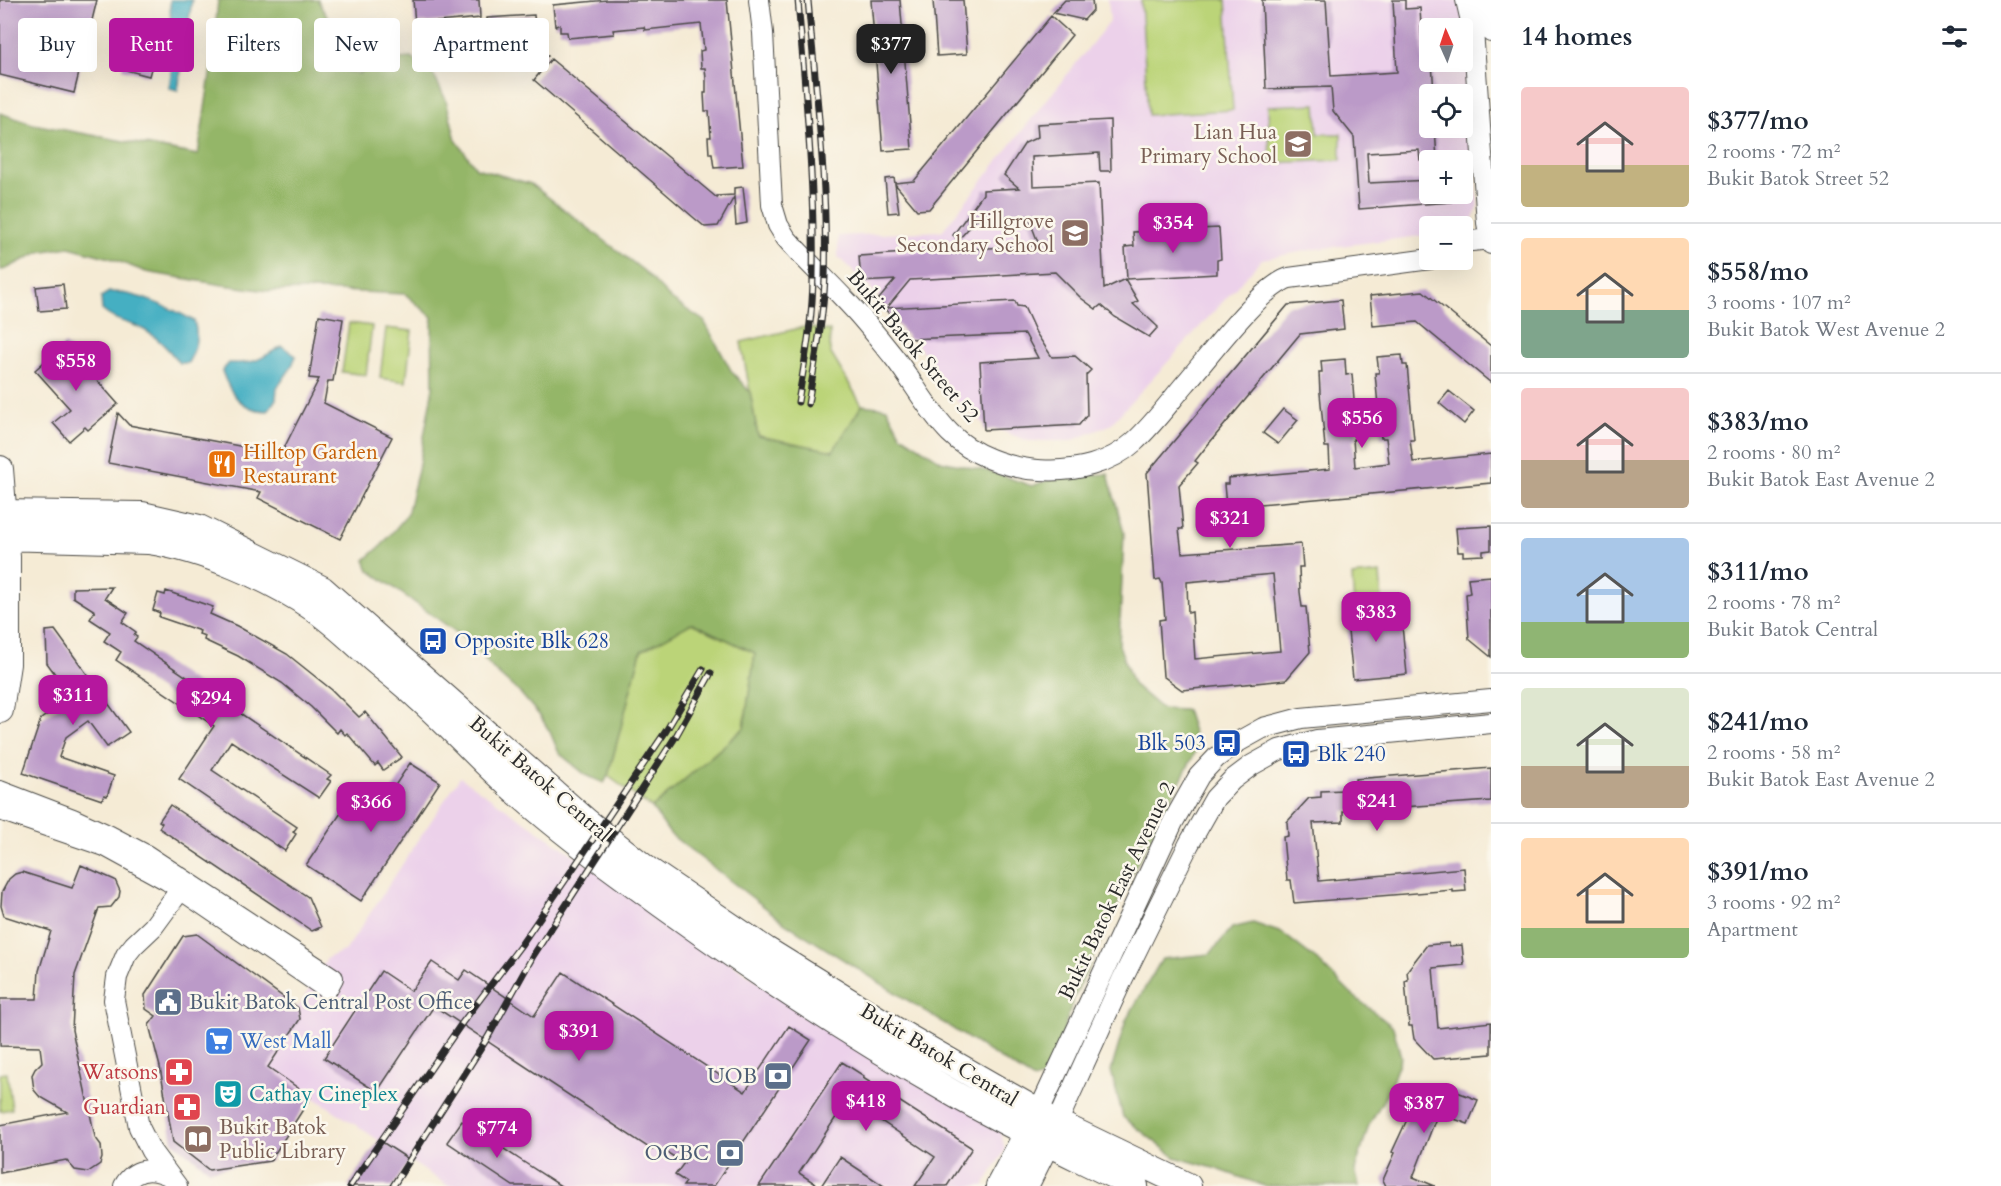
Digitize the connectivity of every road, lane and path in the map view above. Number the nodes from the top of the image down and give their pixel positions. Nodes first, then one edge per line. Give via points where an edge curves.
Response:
1 (759, 0) edge
2 (768, 0) edge
3 (1466, 0) edge
4 (1484, 0) edge
5 (1491, 32) edge
6 (1473, 242) edge
7 (1491, 243) edge
8 (1419, 247) edge
9 (1473, 250) edge
10 (1419, 260) edge
11 (0, 469) edge
12 (2, 525) edge
13 (1491, 700) edge
14 (0, 710) edge
15 (1491, 723) edge
16 (0, 791) edge
17 (0, 810) edge
18 (177, 881) junction
19 (330, 983) dead end
20 (139, 1127) junction
21 (1043, 1128) junction
22 (173, 1180) edge
23 (127, 1181) edge
24 (999, 1186) edge
25 (1025, 1186) edge
26 (1135, 1186) edge
27 (1188, 1186) edge

1 - 10 street, Bukit Batok Street 52 via 772,205 778,225 887,348 951,434 982,455 1017,467 1047,471 1106,460 1133,443 1247,312 1280,281
2 - 8 street, Bukit Batok Street 52 via 783,203 788,221 868,309 958,426 987,445 1019,457 1047,461 1102,451 1126,435 1239,305 1276,272 1287,267
3 - 7 street via 1473,30
4 - 5 street
6 - 7 street
7 - 9 street
11 - 12 main road
12 - 14 main road via 7,664
12 - 21 main road, Bukit Batok Central via 169,544 225,562 279,588 313,608 418,696 545,818 738,958 949,1091
13 - 21 street, Bukit Batok East Avenue 2 via 1301,718 1263,728 1216,758 1199,776 1173,822
15 - 21 street, Bukit Batok East Avenue 2 via 1317,740 1279,750 1232,780 1215,798 1189,844
16 - 18 street via 108,835
17 - 18 street via 105,846
18 - 19 street
18 - 20 street via 143,923 117,977 114,1000
20 - 22 street
20 - 23 street
21 - 24 main road, Bukit Batok Central
21 - 25 main road
21 - 26 main road
21 - 27 main road
22 - 23 street via 157,1170 145,1170

